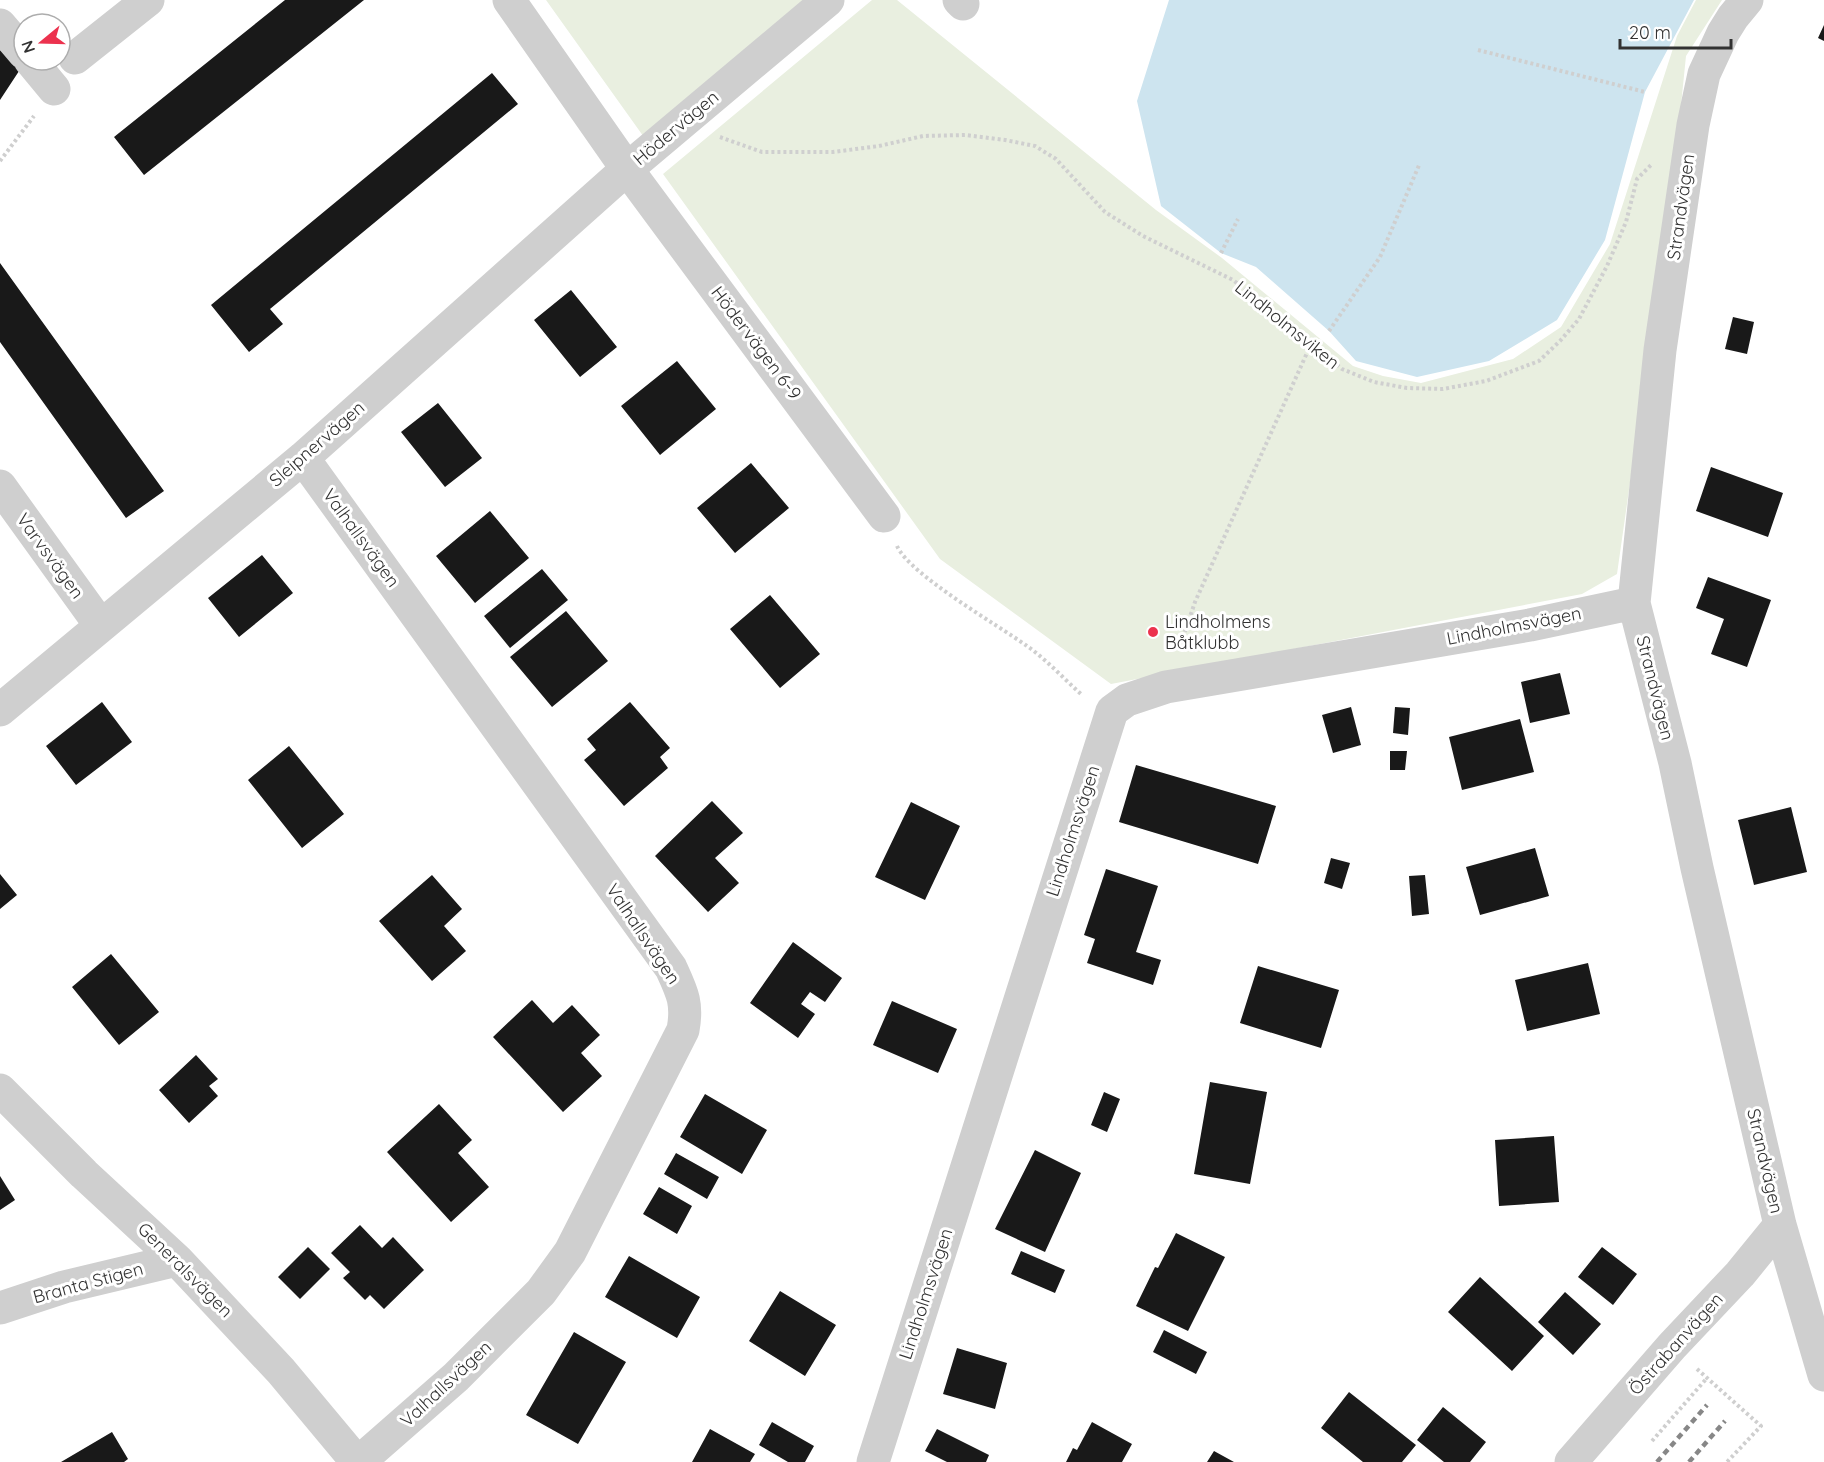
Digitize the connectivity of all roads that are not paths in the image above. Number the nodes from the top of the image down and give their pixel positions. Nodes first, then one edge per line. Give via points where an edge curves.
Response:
1 (148, 0) edge
2 (509, 0) edge
3 (828, 0) edge
4 (1747, 0) edge
5 (0, 25) edge
6 (12, 39) edge
7 (75, 58) dead end
8 (40, 72) edge
9 (54, 88) road end
10 (627, 169) junction
11 (303, 458) junction
12 (0, 486) edge
13 (884, 516) road end
14 (1634, 603) junction
15 (100, 626) junction
16 (0, 710) edge
17 (0, 1090) edge
18 (1780, 1225) junction
19 (177, 1260) junction
20 (0, 1308) edge
21 (1824, 1375) edge
22 (358, 1462) edge
23 (873, 1462) edge
24 (1571, 1462) edge

1 - 7 street
2 - 10 street, Hödervägen
3 - 10 street, Hödervägen
4 - 14 street, Strandvägen via 1723,33 1704,74 1693,125 1660,350
5 - 6 street
8 - 9 street
10 - 11 street, Sleipnervägen
10 - 13 street, Hödervägen 6-9
11 - 15 street, Sleipnervägen
11 - 22 street, Valhallsvägen via 671,968 684,997 682,1030 570,1252 541,1292 456,1377
12 - 15 street, Varvsvägen
14 - 18 street, Strandvägen via 1675,763
14 - 23 street, Lindholmsvägen via 1530,625 1166,687 1127,700 1112,711
15 - 16 street, Sleipnervägen
17 - 19 street, Generalsvägen
18 - 21 street, Strandvägen
18 - 24 street, Östrabanvägen
19 - 20 street, Branta Stigen via 64,1287
19 - 22 street, Generalsvägen via 281,1371

